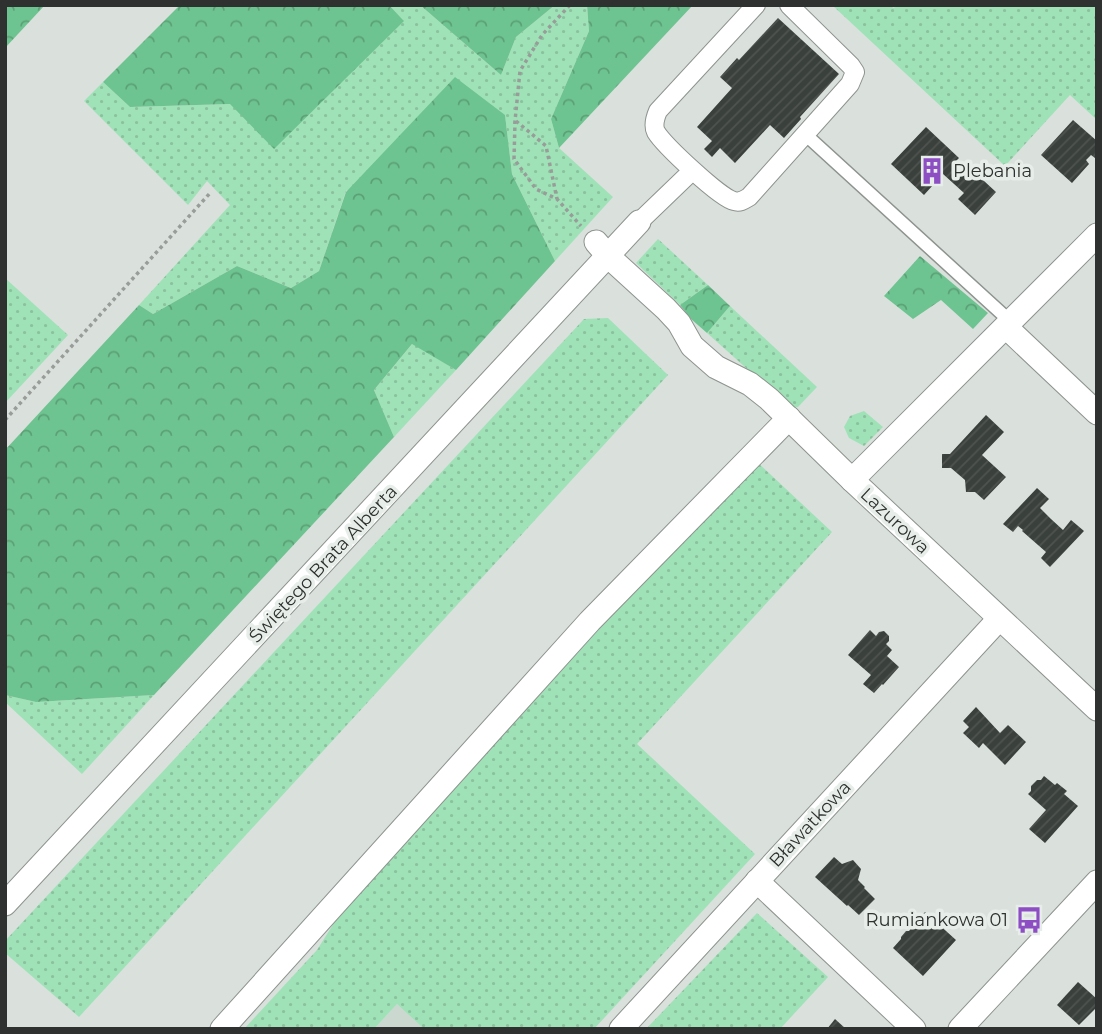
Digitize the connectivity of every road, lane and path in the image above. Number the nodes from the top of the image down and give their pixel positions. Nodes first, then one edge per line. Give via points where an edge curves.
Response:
1 (570, 5) edge
2 (756, 5) edge
3 (789, 5) edge
4 (515, 121) junction
5 (806, 135) junction
6 (692, 171) junction
7 (211, 192) dead end
8 (557, 198) junction
9 (639, 222) joint
10 (1097, 235) edge
11 (602, 249) junction
12 (1008, 325) junction
13 (1097, 413) edge
14 (789, 418) junction
15 (5, 420) edge
16 (852, 480) junction
17 (999, 619) junction
18 (1097, 709) edge
19 (757, 881) junction
20 (1097, 882) edge
21 (5, 904) edge
22 (222, 1029) edge
23 (621, 1029) edge
24 (914, 1029) edge
25 (960, 1029) edge

1 - 4 path via 542,35 520,71
2 - 6 street via 654,120 655,131
3 - 5 street via 855,72
4 - 8 path via 546,146
4 - 8 path via 514,159 536,188
5 - 6 street via 741,202 726,198
5 - 12 lane
6 - 9 street
7 - 15 path
8 - 11 path
9 - 11 street, Świętego Brata Alberta
10 - 12 street, Lazurowa
11 - 14 street via 666,309 692,346 716,367 750,384
11 - 21 street, Świętego Brata Alberta
12 - 13 street
12 - 16 street, Lazurowa
14 - 16 street
14 - 22 street via 590,621
16 - 17 street, Lazurowa
17 - 18 street, Lazurowa
17 - 19 street, Bławatkowa
19 - 23 street, Bławatkowa
19 - 24 street
20 - 25 street

